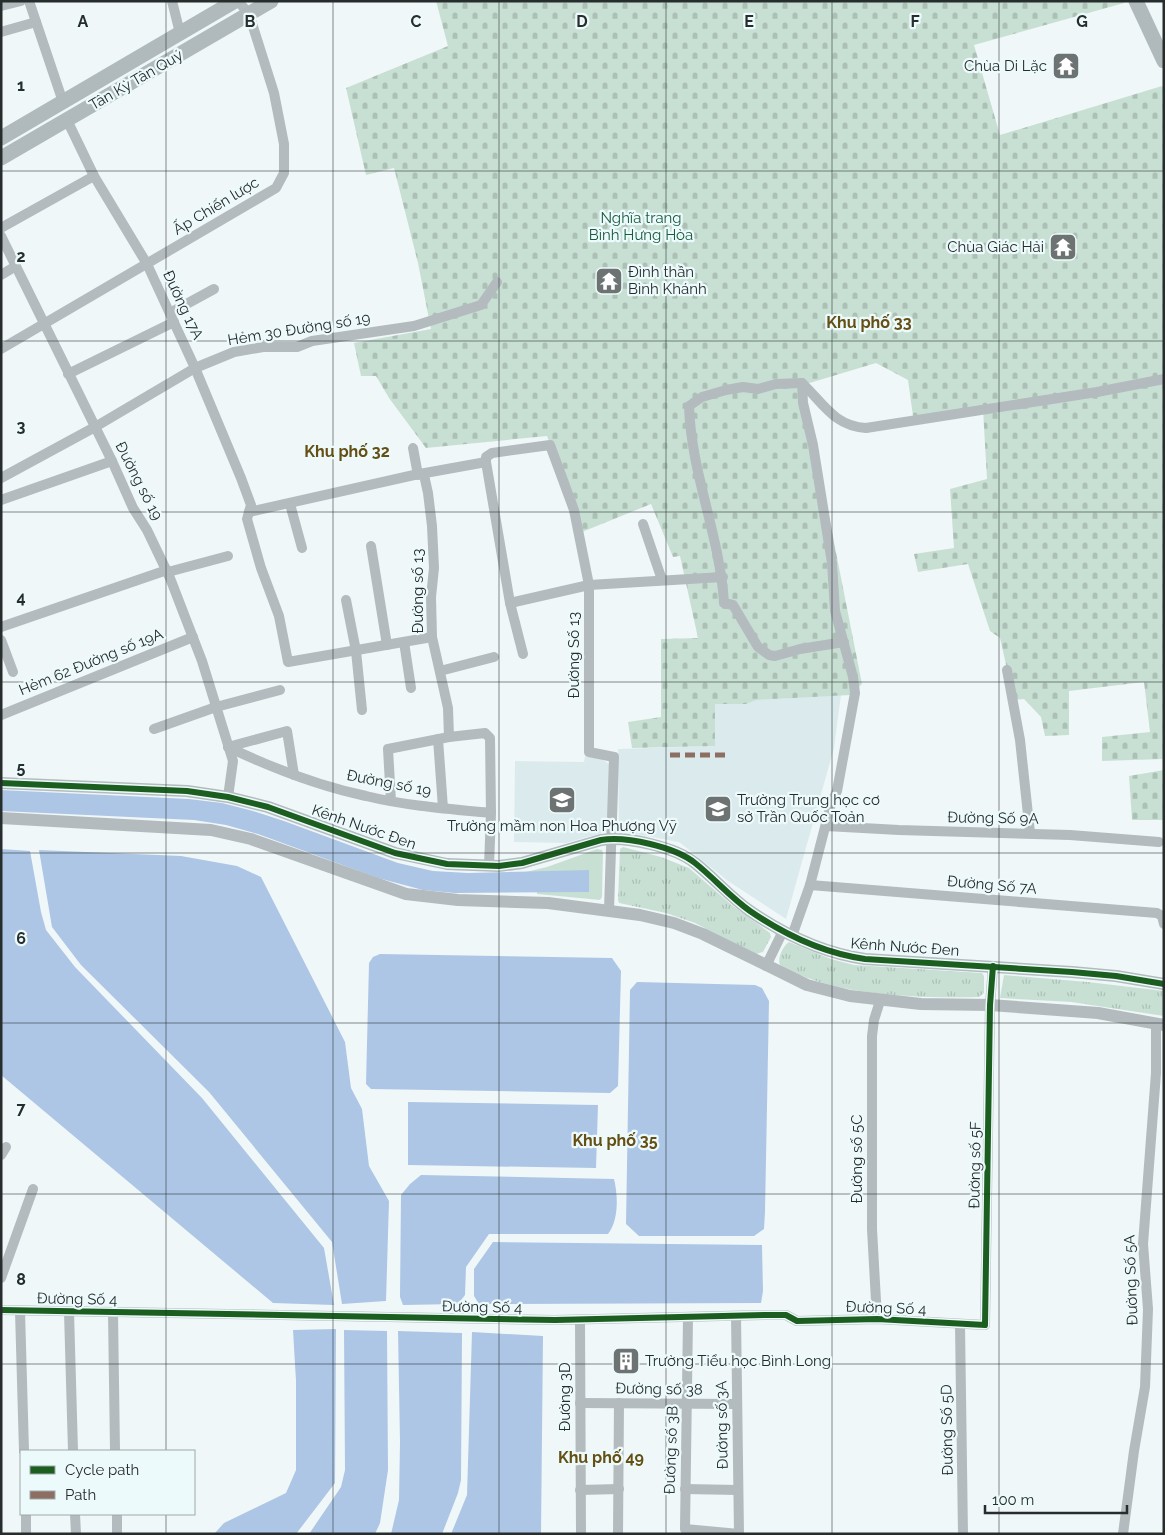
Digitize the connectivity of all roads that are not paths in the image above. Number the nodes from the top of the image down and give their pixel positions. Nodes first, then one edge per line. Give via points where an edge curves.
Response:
1 (21, 1) edge
2 (29, 1) edge
3 (172, 1) edge
4 (236, 1) edge
5 (271, 1) edge
6 (1136, 1) edge
7 (1, 6) edge
8 (249, 14) junction
9 (36, 22) junction
10 (1, 32) edge
11 (180, 33) junction
12 (1159, 40) edge
13 (1164, 61) edge
14 (63, 102) junction
15 (67, 120) junction
16 (1, 138) edge
17 (1, 158) edge
18 (94, 176) junction
19 (1, 228) edge
20 (1, 236) edge
21 (147, 264) junction
22 (16, 266) junction
23 (1, 275) edge
24 (497, 282) dead end
25 (214, 289) dead end
26 (172, 317) junction
27 (44, 325) junction
28 (1, 349) edge
29 (195, 368) junction
30 (68, 374) junction
31 (1164, 379) edge
32 (802, 383) junction
33 (95, 427) junction
34 (413, 448) dead end
35 (112, 461) junction
36 (486, 462) junction
37 (421, 475) junction
38 (1, 478) edge
39 (1, 500) edge
40 (290, 504) junction
41 (249, 512) junction
42 (643, 524) dead end
43 (371, 546) dead end
44 (302, 548) dead end
45 (228, 556) dead end
46 (167, 571) junction
47 (723, 577) junction
48 (662, 580) junction
49 (588, 585) junction
50 (346, 600) dead end
51 (510, 603) junction
52 (1, 627) edge
53 (193, 637) junction
54 (432, 637) junction
55 (1, 640) edge
56 (404, 642) junction
57 (844, 642) junction
58 (387, 645) junction
59 (356, 651) junction
60 (523, 654) dead end
61 (494, 657) dead end
62 (1007, 670) dead end
63 (440, 671) junction
64 (13, 672) dead end
65 (412, 688) dead end
66 (280, 690) dead end
67 (216, 708) junction
68 (362, 710) dead end
69 (1, 715) edge
70 (154, 730) dead end
71 (449, 737) junction
72 (438, 739) junction
73 (228, 748) junction
74 (294, 775) junction
75 (1, 783) edge
76 (228, 797) junction
77 (391, 801) junction
78 (443, 808) junction
79 (491, 813) junction
80 (1, 818) edge
81 (826, 826) junction
82 (1030, 833) junction
83 (612, 838) junction
84 (1159, 842) dead end
85 (489, 866) junction
86 (810, 884) junction
87 (609, 910) junction
88 (1164, 924) edge
89 (787, 933) junction
90 (766, 966) junction
91 (993, 966) junction
92 (1164, 984) edge
93 (880, 1001) junction
94 (990, 1005) junction
95 (1160, 1024) edge
96 (33, 1189) dead end
97 (1, 1278) edge
98 (1, 1310) edge
99 (20, 1310) junction
100 (69, 1312) junction
101 (113, 1313) junction
102 (736, 1316) junction
103 (688, 1318) junction
104 (877, 1318) junction
105 (580, 1320) junction
106 (960, 1325) junction
107 (580, 1403) junction
108 (619, 1403) junction
109 (688, 1404) junction
110 (737, 1404) junction
111 (24, 1450) edge
112 (73, 1450) edge
113 (115, 1450) edge
114 (619, 1489) junction
115 (685, 1489) junction
116 (580, 1490) junction
117 (738, 1490) junction
118 (26, 1515) edge
119 (75, 1515) edge
120 (117, 1515) edge
121 (26, 1534) edge
122 (76, 1534) edge
123 (117, 1534) edge
124 (581, 1534) edge
125 (618, 1534) edge
126 (739, 1534) edge
127 (963, 1534) edge
128 (1123, 1534) edge

1 - 7 street
2 - 9 street
3 - 11 street
4 - 8 street, Ấp Chiến lược
4 - 11 main road, Tân Kỳ Tân Quý
5 - 8 main road, Tân Kỳ Tân Quý
6 - 12 main road
8 - 15 main road, Tân Kỳ Tân Quý
8 - 21 street, Ấp Chiến lược via 276,102 284,144 284,173 276,188
9 - 10 street
9 - 14 street
11 - 14 main road, Tân Kỳ Tân Quý
12 - 13 main road
14 - 16 main road, Tân Kỳ Tân Quý
15 - 17 main road, Tân Kỳ Tân Quý
15 - 18 street, Đường 17A
18 - 19 street
18 - 21 street, Đường 17A
20 - 22 street, Đường số 19
21 - 26 street, Đường 17A
21 - 27 street, Ấp Chiến lược
22 - 23 street
22 - 27 street, Đường số 19
24 - 29 street, Hẻm 30 Đường số 19 via 481,305 414,326 312,341 297,347 263,346 234,352
25 - 26 street
26 - 29 street, Đường 17A
26 - 30 street
27 - 28 street, Ấp Chiến lược
27 - 30 street, Đường số 19
29 - 33 street, Hẻm 30 Đường số 19
29 - 41 street, Đường 17A via 241,478 251,505
30 - 33 street, Đường số 19
31 - 32 street via 866,428 836,418
32 - 47 street via 726,390 702,397 689,406 700,479
32 - 57 street via 832,563 836,611
33 - 35 street, Đường số 19
33 - 38 street, Hẻm 30 Đường số 19
34 - 37 street, Đường số 13
35 - 39 street
35 - 46 street, Đường số 19
36 - 37 street
36 - 49 street via 486,457 492,453 550,445 574,510
36 - 51 street
37 - 40 street
37 - 54 street, Đường số 13 via 428,492 432,526
40 - 41 street
40 - 44 street
41 - 59 street, Đường 17A via 247,519 279,616 288,662
42 - 48 street
43 - 58 street
45 - 46 street
46 - 52 street
46 - 53 street, Đường số 19
47 - 48 street
47 - 57 street via 724,603 733,606 758,647 765,652 775,656
48 - 49 street
49 - 51 street
49 - 83 street, Đường Số 13 via 588,752 614,757
50 - 59 street
51 - 60 street
53 - 67 street, Đường số 19
53 - 69 street, Hẻm 62 Đường số 19A
54 - 56 street
54 - 63 street, Đường số 13
55 - 64 street
56 - 58 street
56 - 65 street
57 - 81 street via 855,693 837,791
58 - 59 street
59 - 68 street
61 - 63 street
62 - 82 street via 1020,740
63 - 71 street, Đường số 13 via 448,708
66 - 67 street
67 - 70 street
67 - 73 street, Đường số 19
71 - 72 street
71 - 79 street via 486,733 490,738
72 - 77 street via 388,749
72 - 78 street
73 - 74 street, Đường số 19
73 - 74 street via 287,731
73 - 76 street, Đường số 19 via 233,761
74 - 77 street, Đường số 19
75 - 76 street, Kênh Nước Đen via 187,791
76 - 85 street, Kênh Nước Đen via 268,807 406,856 447,864
77 - 78 street, Đường số 19
78 - 79 street, Đường số 19
79 - 85 street
80 - 87 street via 211,830 251,839 406,894 458,900 542,902
81 - 82 street, Đường Số 9A
81 - 86 street
82 - 84 street, Đường Số 9A
83 - 85 street, Kênh Nước Đen via 534,861
83 - 87 street
83 - 89 street, Kênh Nước Đen via 636,841 684,856 743,906
86 - 88 street, Đường Số 7A via 1157,913 1162,916
86 - 89 street
87 - 90 street via 660,919 690,929
89 - 90 street
89 - 91 street, Kênh Nước Đen via 825,950 855,957
90 - 93 street via 817,989
91 - 92 street, Kênh Nước Đen via 1106,975
91 - 94 street, Đường số 5F
93 - 94 street
93 - 104 street, Đường số 5C via 872,1045 872,1230
94 - 95 street via 1098,1013
94 - 106 street, Đường số 5F via 985,1326
95 - 128 street, Đường Số 5A via 1143,1244 1148,1309 1145,1387
96 - 97 street
98 - 99 street, Đường Số 4
99 - 100 street, Đường Số 4
99 - 111 street
100 - 101 street, Đường Số 4
100 - 112 street
101 - 105 street, Đường Số 4
101 - 113 street
102 - 103 street, Đường Số 4
102 - 104 street, Đường Số 4 via 786,1315 797,1321
102 - 110 street, Đường số 3A
103 - 105 street, Đường Số 4
103 - 109 street, Đường số 3B
104 - 106 street, Đường Số 4
105 - 107 street, Đường 3D
106 - 127 street, Đường Số 5D
107 - 108 street, Đường số 38
107 - 116 street, Đường 3D
108 - 109 street, Đường số 38
108 - 114 street
109 - 110 street, Đường số 38
109 - 115 street, Đường số 3B
110 - 117 street, Đường số 3A
114 - 116 street
114 - 125 street
115 - 117 street
115 - 126 street, Đường số 3B via 685,1529
116 - 124 street, Đường 3D
117 - 126 street, Đường số 3A
118 - 121 street
119 - 122 street
120 - 123 street

